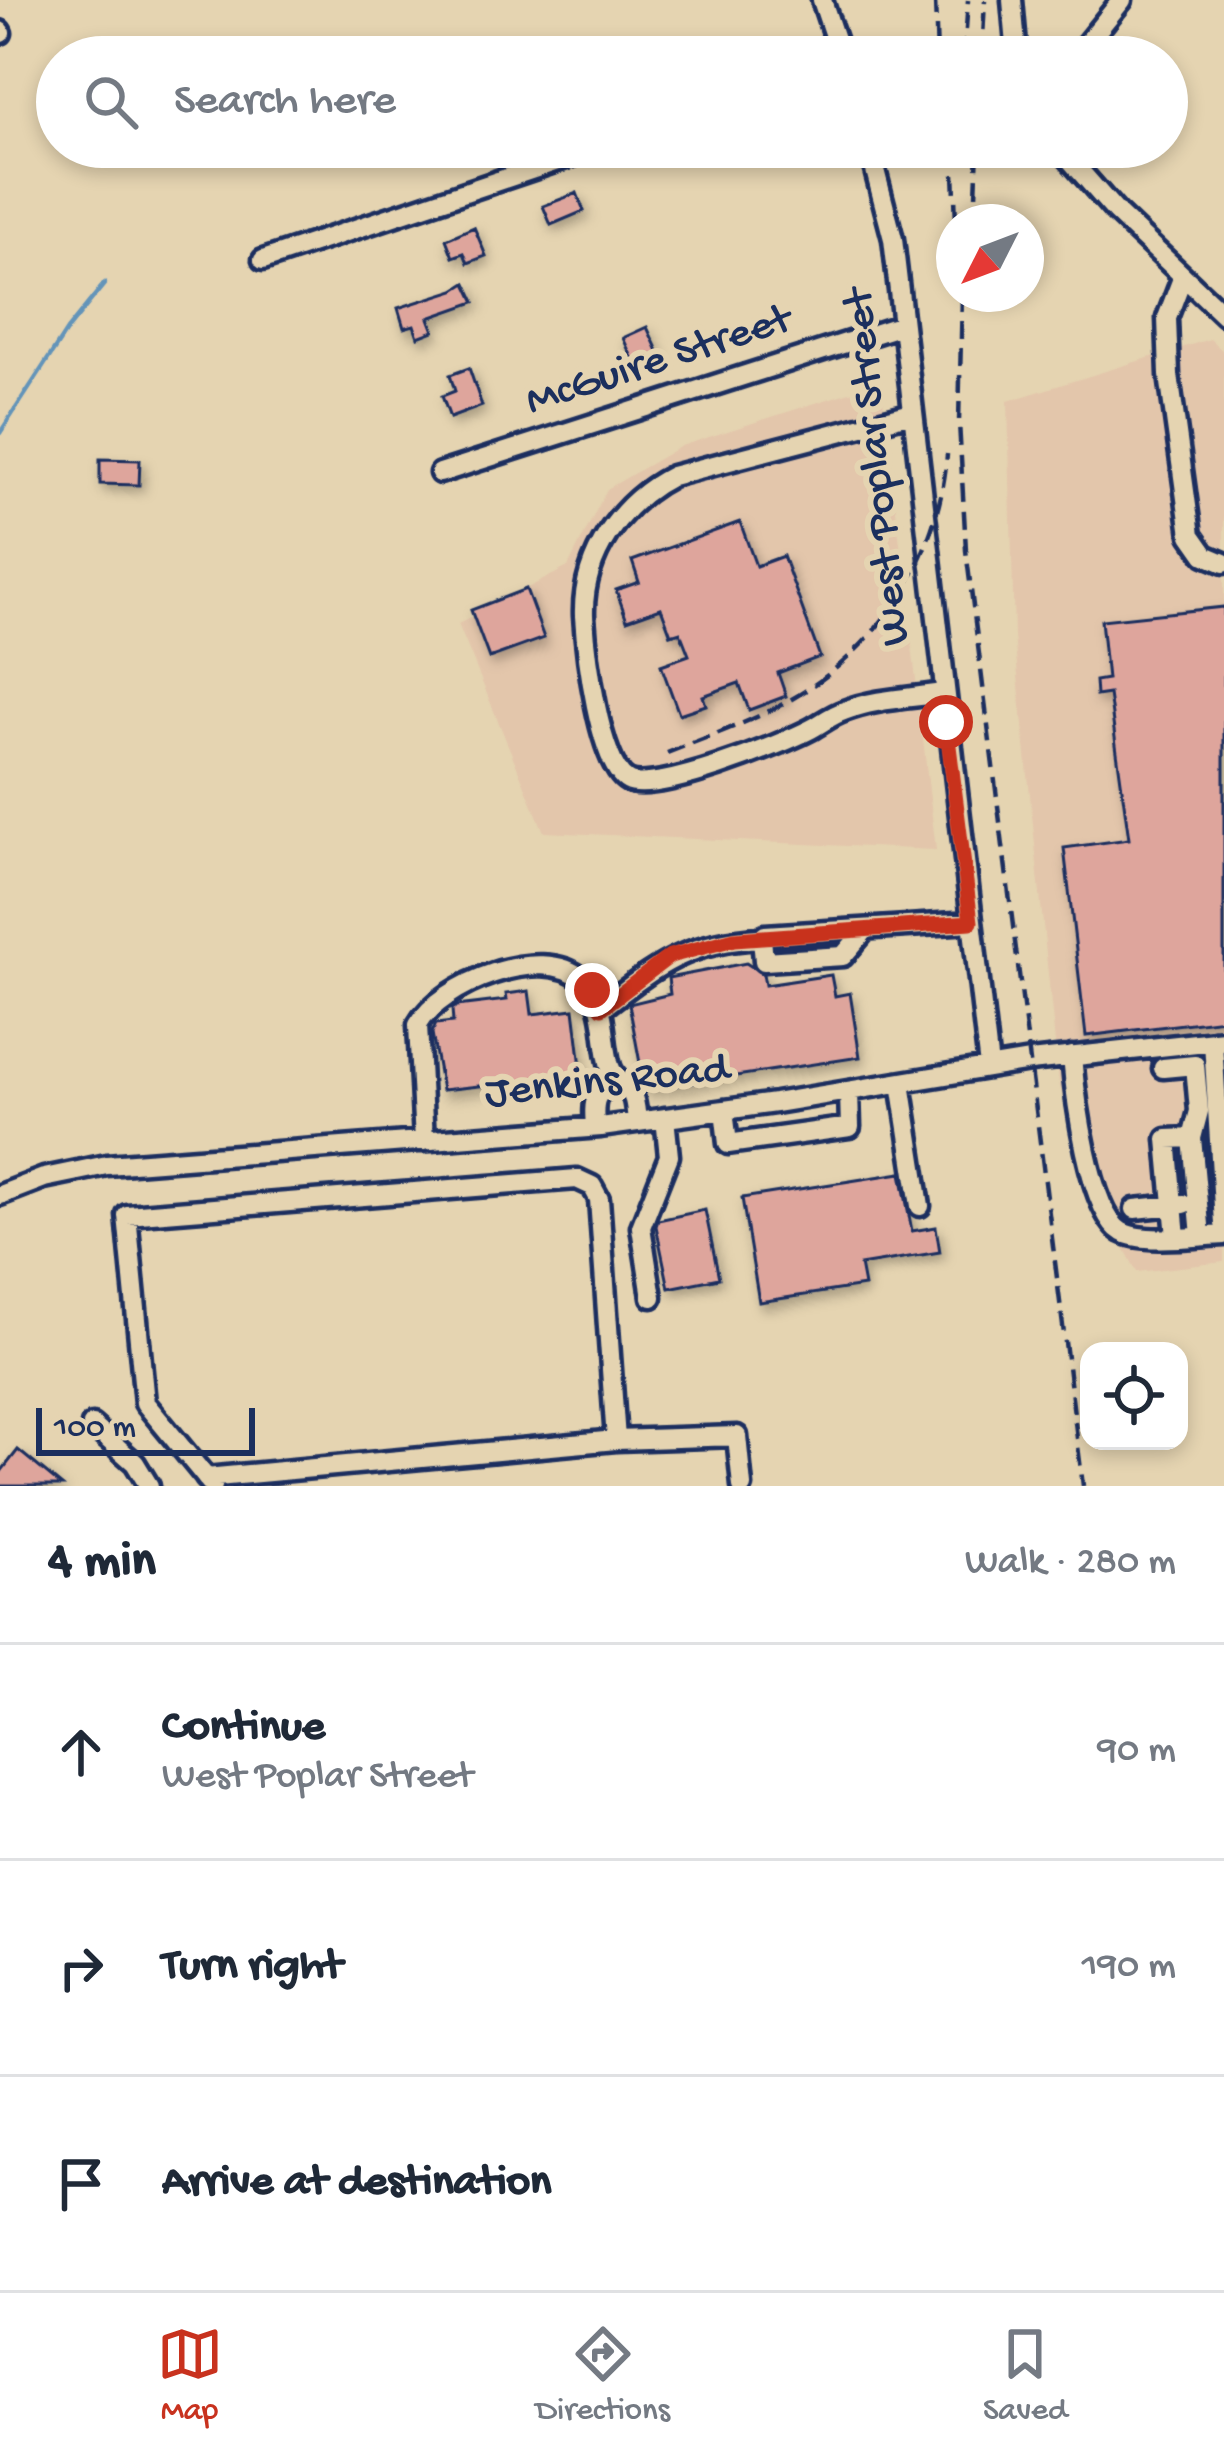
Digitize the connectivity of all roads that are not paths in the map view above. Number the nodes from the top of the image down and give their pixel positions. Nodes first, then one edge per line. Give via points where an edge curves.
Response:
1 (822, 0) edge
2 (1012, 0) edge
3 (1121, 0) edge
4 (834, 36) edge
5 (1015, 36) edge
6 (1093, 36) edge
7 (536, 168) edge
8 (874, 168) edge
9 (1076, 168) edge
10 (263, 260) dead end
11 (1184, 276) junction
12 (1224, 315) edge
13 (902, 325) junction
14 (912, 413) junction
15 (440, 473) dead end
16 (1224, 563) edge
17 (944, 693) junction
18 (971, 922) junction
19 (866, 928) junction
20 (762, 938) junction
21 (602, 1008) junction
22 (1219, 1041) edge
23 (1072, 1056) junction
24 (989, 1067) junction
25 (1163, 1068) dead end
26 (902, 1083) junction
27 (623, 1086) junction
28 (849, 1092) junction
29 (724, 1110) junction
30 (665, 1118) junction
31 (637, 1122) junction
32 (595, 1127) junction
33 (1192, 1138) junction
34 (424, 1141) junction
35 (0, 1195) edge
36 (1198, 1203) junction
37 (1174, 1205) junction
38 (920, 1206) dead end
39 (1135, 1209) dead end
40 (1224, 1223) edge
41 (1224, 1234) edge
42 (1201, 1236) junction
43 (1176, 1237) junction
44 (652, 1298) dead end
45 (92, 1425) dead end
46 (616, 1440) junction
47 (342, 1465) junction
48 (209, 1482) edge
49 (149, 1486) edge
50 (344, 1486) edge
51 (742, 1486) edge

1 - 4 street
2 - 5 street
3 - 6 street
7 - 10 street
8 - 13 street, West Poplar Street
9 - 11 street
11 - 12 street
11 - 16 street via 1167,318 1191,535 1205,555
13 - 14 street, West Poplar Street
13 - 15 street, McGuire Street
14 - 17 street, West Poplar Street
14 - 17 street via 647,489 613,523 598,553 584,603 586,642 608,755 637,784 730,762 848,709
17 - 18 street, West Poplar Street
18 - 19 street
18 - 24 street, West Poplar Street
19 - 20 street
19 - 20 street via 843,956 768,964
20 - 21 street via 670,956
21 - 27 street via 610,1071
21 - 34 street via 583,979 536,964 484,976 437,999 418,1025
22 - 23 street, Jenkins Road
22 - 40 street
23 - 24 street, Jenkins Road
23 - 43 street via 1107,1215 1123,1232
24 - 26 street, Jenkins Road
25 - 33 street via 1195,1065
26 - 28 street, Jenkins Road
26 - 38 street
27 - 31 street via 634,1097
27 - 32 street via 600,1092
28 - 29 street, Jenkins Road
28 - 29 street via 850,1126 728,1144
29 - 30 street, Jenkins Road
30 - 31 street, Jenkins Road
30 - 44 street via 669,1156 641,1226
31 - 32 street, Jenkins Road
32 - 34 street, Jenkins Road
33 - 36 street
33 - 37 street via 1167,1139
34 - 35 street, Jenkins Road via 107,1166
36 - 37 street
36 - 42 street
37 - 39 street
37 - 43 street
41 - 42 street
42 - 43 street
45 - 49 street via 135,1462
46 - 47 street
46 - 48 street via 599,1198 577,1179 127,1216 145,1403
46 - 51 street via 737,1436
47 - 48 street
47 - 50 street

